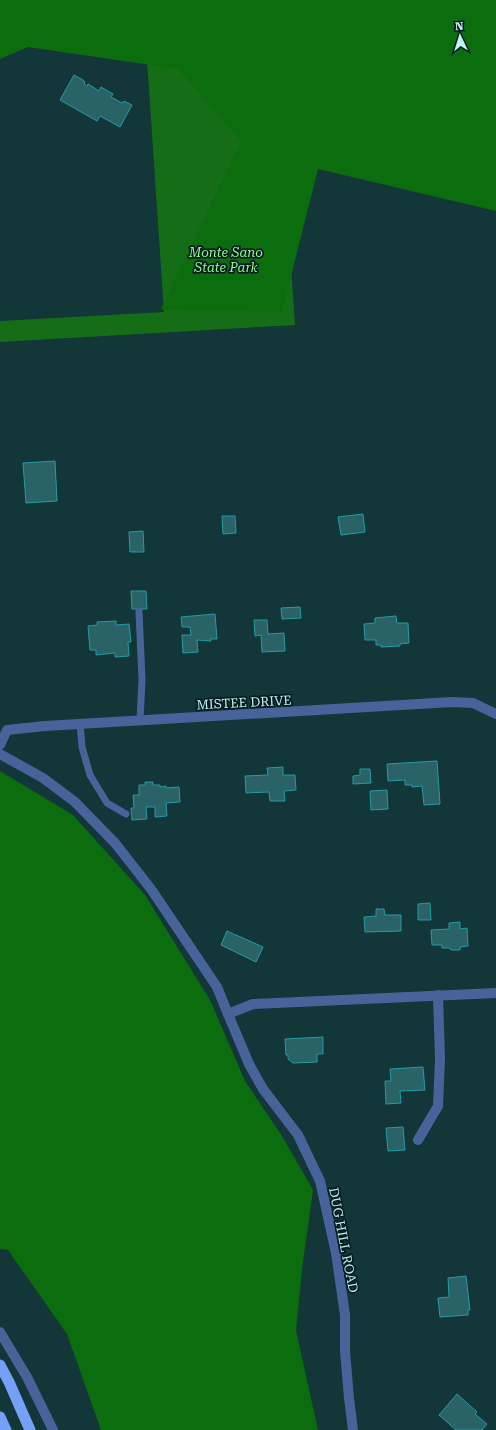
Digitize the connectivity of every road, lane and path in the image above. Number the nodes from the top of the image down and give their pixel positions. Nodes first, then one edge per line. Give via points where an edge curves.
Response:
1 (139, 611) dead end
2 (496, 714) edge
3 (140, 721) junction
4 (80, 724) junction
5 (0, 745) edge
6 (0, 754) edge
7 (126, 814) dead end
8 (496, 993) edge
9 (438, 995) junction
10 (228, 1014) junction
11 (418, 1140) dead end
12 (0, 1332) edge
13 (0, 1365) edge
14 (0, 1417) edge
15 (352, 1427) edge
16 (6, 1430) edge
17 (30, 1430) edge
18 (53, 1430) edge

1 - 3 lane via 142,679
2 - 3 street, MISTEE DRIVE via 473,703 452,702
3 - 4 street, MISTEE DRIVE
4 - 5 street, MISTEE DRIVE via 7,730
4 - 7 lane via 82,747 90,775 107,803
6 - 10 street, DUG HILL ROAD via 43,778 75,802 115,843 151,889 218,987
8 - 9 street
9 - 10 street via 253,1004
9 - 11 street via 438,1106
10 - 15 street, DUG HILL ROAD via 249,1064 263,1089 298,1135 320,1181 336,1253 345,1315 345,1351
12 - 18 street via 27,1377
13 - 17 highway
14 - 16 highway

